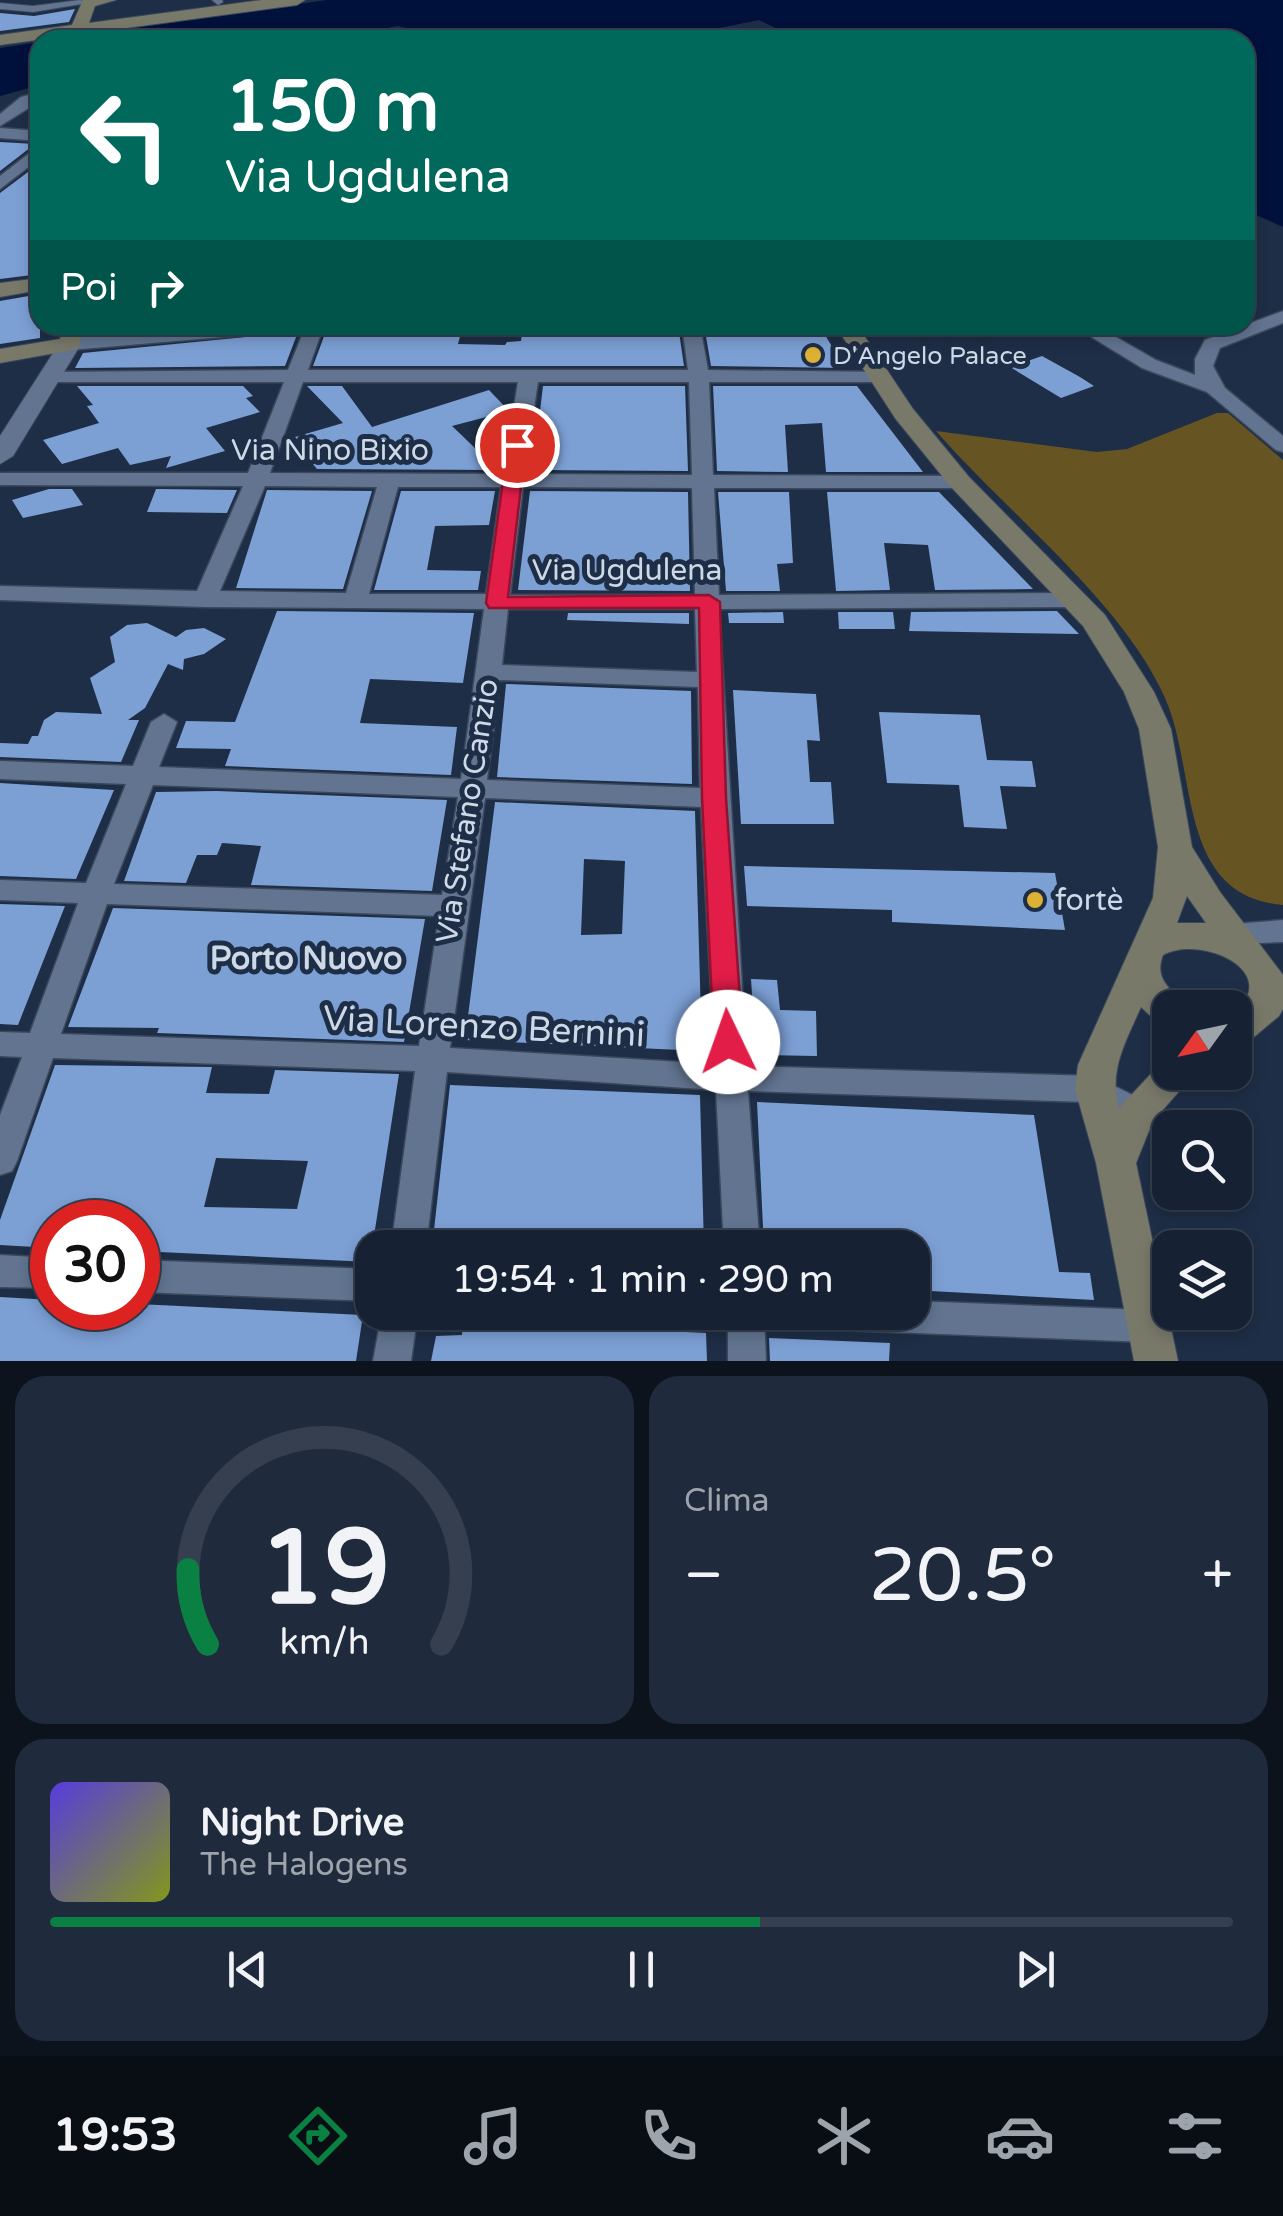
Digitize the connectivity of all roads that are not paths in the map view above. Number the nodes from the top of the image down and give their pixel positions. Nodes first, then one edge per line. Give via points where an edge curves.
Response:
1 (108, 0) edge
2 (297, 0) edge
3 (89, 2) junction
4 (0, 6) edge
5 (32, 8) junction
6 (0, 20) edge
7 (78, 30) joint
8 (30, 36) edge
9 (0, 40) edge
10 (30, 100) edge
11 (0, 121) edge
12 (0, 132) edge
13 (30, 135) edge
14 (30, 158) edge
15 (0, 184) edge
16 (30, 286) edge
17 (0, 290) edge
18 (1283, 317) edge
19 (1255, 328) edge
20 (72, 335) edge
21 (311, 335) edge
22 (693, 335) edge
23 (852, 335) edge
24 (1098, 335) edge
25 (1236, 335) edge
26 (0, 356) edge
27 (298, 374) junction
28 (699, 374) junction
29 (529, 375) junction
30 (51, 376) junction
31 (879, 376) junction
32 (1213, 388) junction
33 (1283, 446) edge
34 (0, 456) edge
35 (0, 478) edge
36 (701, 478) junction
37 (257, 479) junction
38 (511, 480) junction
39 (389, 481) junction
40 (960, 482) junction
41 (0, 593) edge
42 (205, 600) junction
43 (1074, 600) junction
44 (355, 602) junction
45 (709, 602) junction
46 (497, 603) junction
47 (489, 672) junction
48 (712, 680) junction
49 (164, 722) dead end
50 (0, 770) edge
51 (145, 774) junction
52 (472, 790) junction
53 (714, 798) junction
54 (1175, 847) junction
55 (0, 890) edge
56 (96, 894) junction
57 (452, 906) junction
58 (1283, 931) edge
59 (1229, 942) junction
60 (1146, 952) junction
61 (1152, 994) edge
62 (1252, 1021) edge
63 (0, 1044) edge
64 (44, 1046) junction
65 (430, 1059) junction
66 (731, 1078) junction
67 (1094, 1089) junction
68 (1158, 1090) edge
69 (1137, 1112) junction
70 (0, 1161) edge
71 (1116, 1163) junction
72 (410, 1230) edge
73 (741, 1230) edge
74 (0, 1271) edge
75 (30, 1272) edge
76 (160, 1277) edge
77 (355, 1284) edge
78 (930, 1324) edge
79 (397, 1330) edge
80 (746, 1330) edge
81 (1152, 1344) edge
82 (392, 1361) edge
83 (747, 1361) edge

1 - 3 main road
2 - 7 main road
3 - 5 street
3 - 7 main road
4 - 5 street
5 - 6 street
8 - 9 main road
10 - 11 street
12 - 13 street
14 - 15 street
16 - 17 main road
18 - 19 street
20 - 26 main road
20 - 30 street
21 - 27 street
22 - 28 street
23 - 31 main road
24 - 32 street via 1149,364
25 - 32 street via 1212,344 1204,360
27 - 29 street
27 - 30 street
27 - 37 street
28 - 29 street
28 - 31 street
28 - 36 street
29 - 38 street, Via Stefano Canzio
30 - 34 street
31 - 40 main road
32 - 33 street
35 - 37 street, Via Nino Bixio
36 - 38 street, Via Nino Bixio
36 - 40 street, Via Nino Bixio
36 - 45 street
37 - 39 street, Via Nino Bixio
37 - 42 street
38 - 39 street, Via Nino Bixio
38 - 46 street, Via Stefano Canzio
39 - 44 street
40 - 43 main road
41 - 42 street, Via Ugdulena
42 - 44 street, Via Ugdulena
43 - 45 street, Via Ugdulena
43 - 54 main road via 1115,649 1155,728
44 - 46 street, Via Ugdulena
45 - 46 street, Via Ugdulena
45 - 48 street
46 - 47 street, Via Stefano Canzio
47 - 48 street
47 - 52 street, Via Stefano Canzio
48 - 53 street
49 - 51 street
50 - 51 street
51 - 52 street
51 - 56 street
52 - 53 street
52 - 57 street, Via Stefano Canzio
53 - 66 street
54 - 59 main road
54 - 60 main road via 1170,898
55 - 56 street
56 - 57 street
56 - 64 street
57 - 65 street, Via Stefano Canzio
58 - 59 street
59 - 60 main road via 1164,938
59 - 62 main road via 1266,975 1266,1006
60 - 61 main road via 1140,972
60 - 67 main road via 1096,1065
63 - 64 street, Via Lorenzo Bernini
64 - 65 street, Via Lorenzo Bernini
64 - 70 street
65 - 66 street, Via Lorenzo Bernini
65 - 72 street, Via Stefano Canzio
66 - 67 street, Via Lorenzo Bernini
66 - 73 street
67 - 69 street, Via Lorenzo Bernini
67 - 71 main road
68 - 69 main road
69 - 71 main road
71 - 81 main road
74 - 75 street
76 - 77 street
78 - 81 street
79 - 82 street
80 - 83 street

